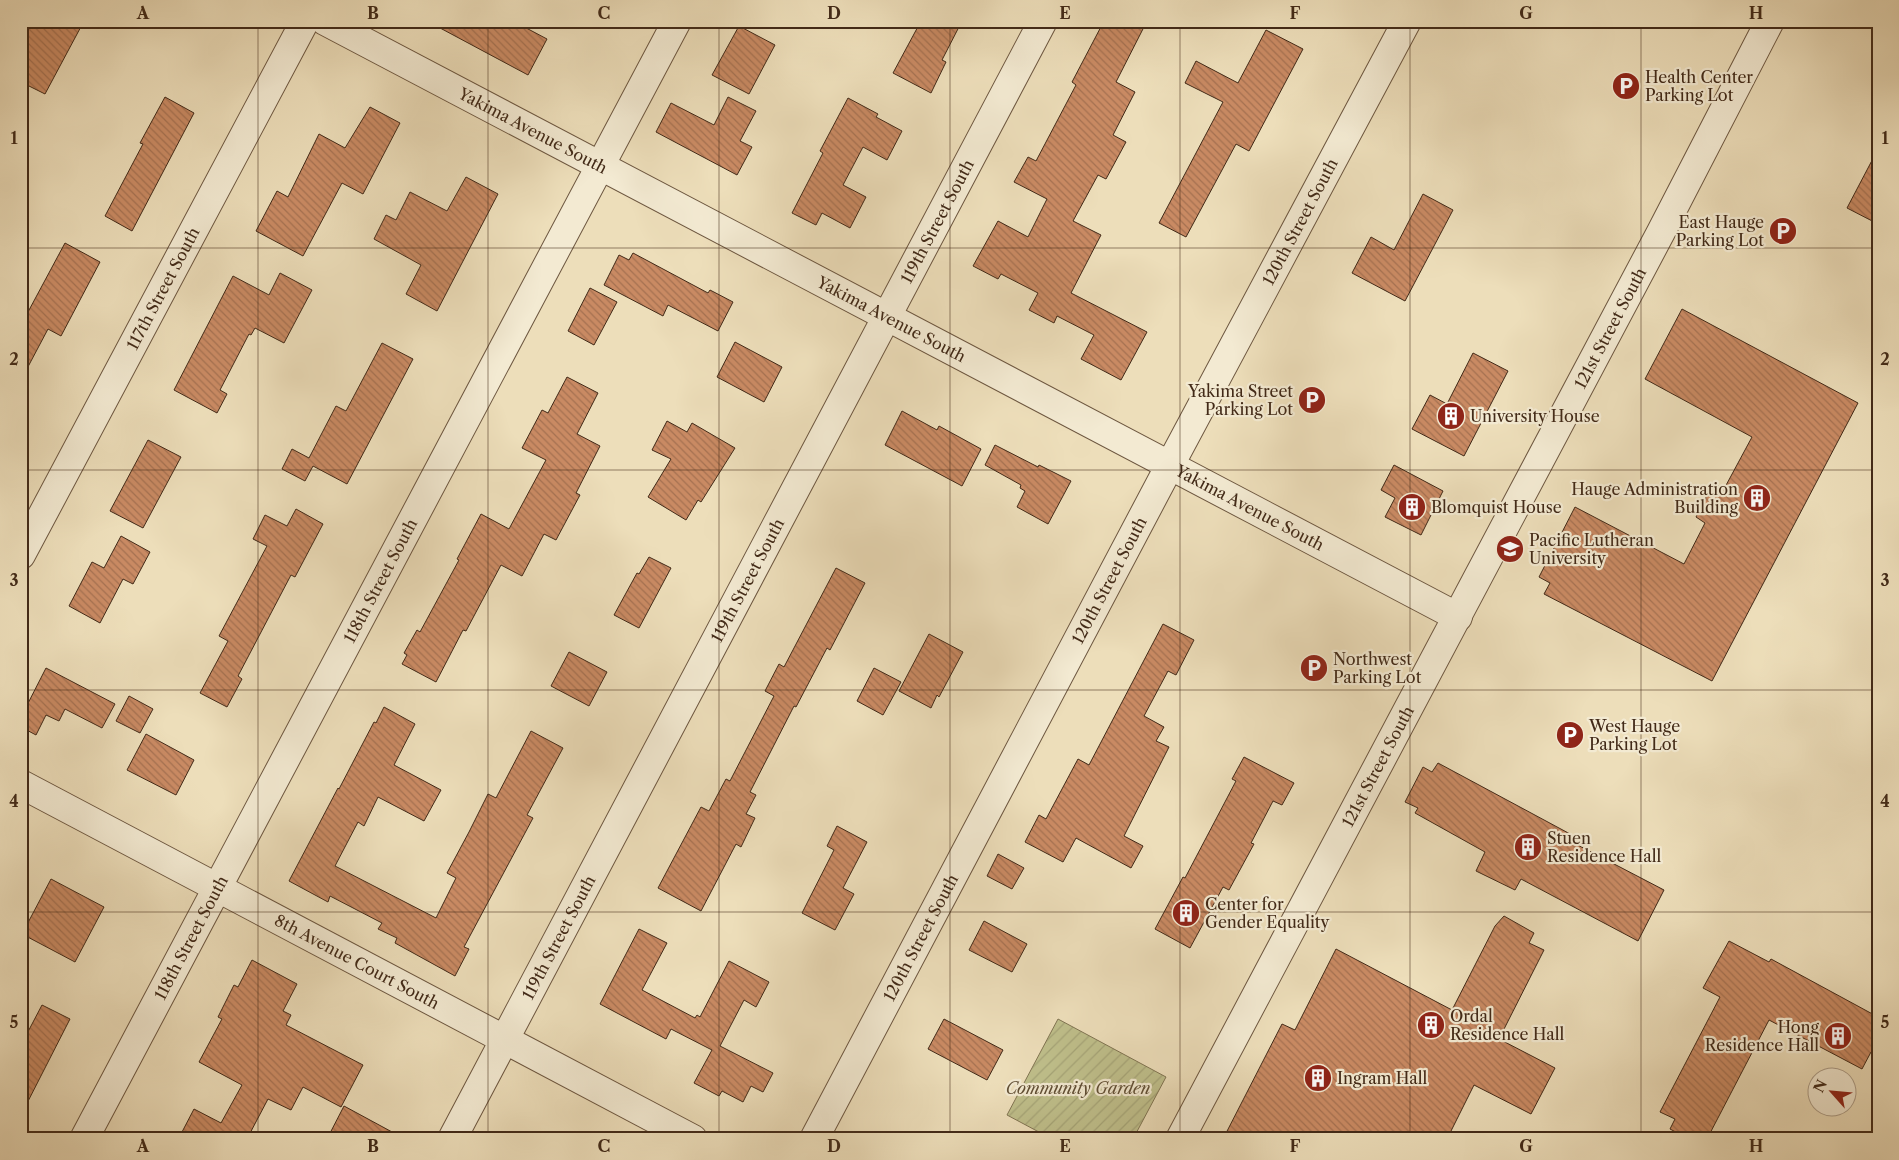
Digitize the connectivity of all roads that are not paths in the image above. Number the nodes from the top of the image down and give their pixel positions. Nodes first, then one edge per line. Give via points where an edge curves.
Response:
1 (305, 21) edge
2 (325, 21) edge
3 (677, 21) edge
4 (1044, 21) edge
5 (1407, 21) edge
6 (1770, 21) edge
7 (600, 166) junction
8 (887, 317) junction
9 (1170, 465) junction
10 (21, 555) edge
11 (1458, 617) junction
12 (21, 784) edge
13 (217, 888) junction
14 (504, 1040) junction
15 (84, 1139) edge
16 (452, 1139) edge
17 (693, 1139) edge
18 (814, 1139) edge
19 (1180, 1139) edge

1 - 10 street, 117th Street South
2 - 7 street, Yakima Avenue South
3 - 7 street, 118th Street South
4 - 8 street, 119th Street South
5 - 9 street, 120th Street South
6 - 11 street, 121st Street South
7 - 8 street, Yakima Avenue South
7 - 13 street, 118th Street South
8 - 9 street, Yakima Avenue South
8 - 14 street, 119th Street South
9 - 11 street, Yakima Avenue South
9 - 18 street, 120th Street South
11 - 19 street, 121st Street South
12 - 13 street, 8th Avenue Court South
13 - 14 street, 8th Avenue Court South
13 - 15 street, 118th Street South
14 - 16 street, 119th Street South
14 - 17 street, 8th Avenue Court South

